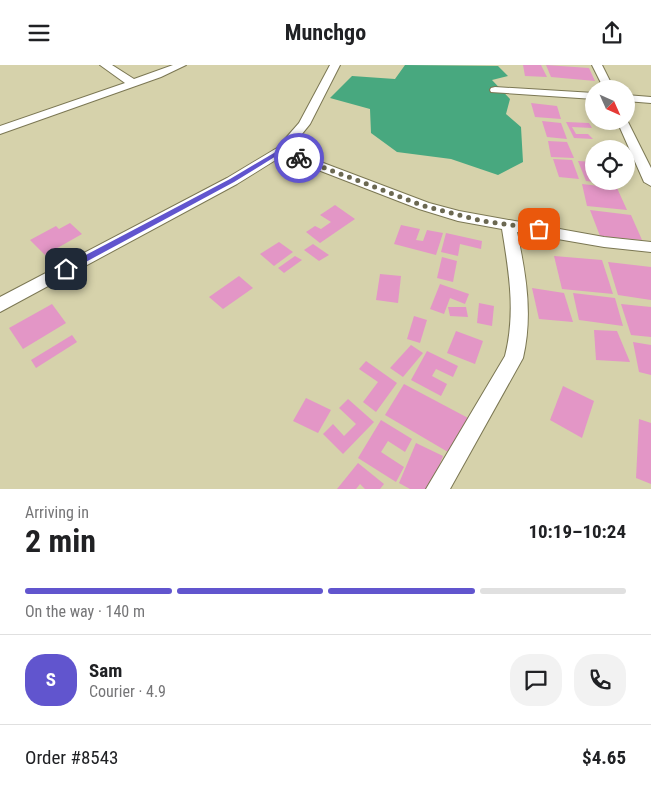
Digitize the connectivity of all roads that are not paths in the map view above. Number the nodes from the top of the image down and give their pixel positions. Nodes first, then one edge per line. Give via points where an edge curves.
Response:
1 (105, 65) edge
2 (181, 65) edge
3 (335, 65) edge
4 (597, 65) edge
5 (604, 80) edge
6 (133, 83) junction
7 (496, 90) dead end
8 (585, 95) edge
9 (635, 99) edge
10 (651, 100) edge
11 (0, 129) edge
12 (628, 130) edge
13 (281, 151) junction
14 (651, 182) edge
15 (509, 226) junction
16 (651, 247) edge
17 (0, 305) edge
18 (437, 489) edge

1 - 6 street
2 - 6 street
3 - 13 street via 304,124
4 - 5 street
6 - 11 street
7 - 8 street
9 - 10 street
12 - 14 street
13 - 15 street via 424,206
13 - 17 street via 232,181
15 - 16 street
15 - 18 street via 521,326 514,357

